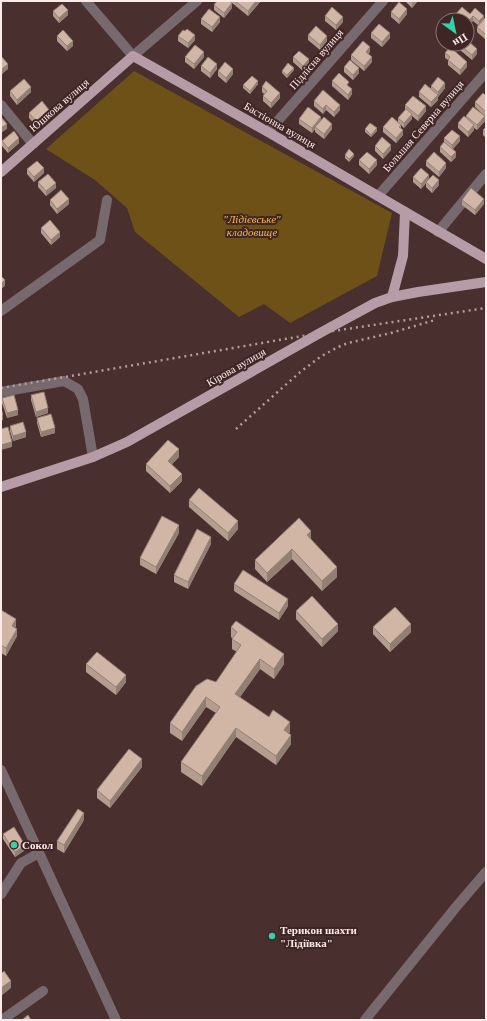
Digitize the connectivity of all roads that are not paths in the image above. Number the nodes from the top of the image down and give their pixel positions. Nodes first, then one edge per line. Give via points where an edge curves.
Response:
1 (86, 1) edge
2 (197, 1) edge
3 (383, 1) edge
4 (133, 56) junction
5 (486, 72) edge
6 (1, 105) edge
7 (268, 132) junction
8 (33, 144) junction
9 (1, 172) edge
10 (486, 174) edge
11 (378, 196) junction
12 (107, 200) dead end
13 (405, 212) junction
14 (438, 232) junction
15 (486, 259) edge
16 (486, 282) edge
17 (392, 297) junction
18 (1, 311) edge
19 (1, 392) edge
20 (93, 457) junction
21 (1, 486) edge
22 (1, 770) edge
23 (39, 853) junction
24 (486, 872) edge
25 (1, 894) edge
26 (43, 991) dead end
27 (2, 1020) edge
28 (116, 1020) edge
29 (365, 1020) edge

1 - 4 street
2 - 4 street
3 - 7 street, Підлісна вулиця
4 - 7 main road, Бастіонна вулиця
4 - 8 main road, Юшкова вулиця
5 - 11 street, Большая Северна вулиця
6 - 8 street
7 - 11 main road, Бастіонна вулиця
8 - 9 main road, Юшкова вулиця
10 - 14 street
11 - 13 main road, Бастіонна вулиця
12 - 18 street via 100,240
13 - 14 main road, Бастіонна вулиця
13 - 17 main road via 404,256
14 - 15 main road, Бастіонна вулиця
16 - 17 main road, Кірова вулиця
17 - 20 main road, Кірова вулиця via 340,322 127,442
19 - 20 street via 64,381 78,389 83,399
20 - 21 main road, Кірова вулиця
22 - 23 street
23 - 25 street via 21,863
23 - 28 street
24 - 29 street
26 - 27 street

